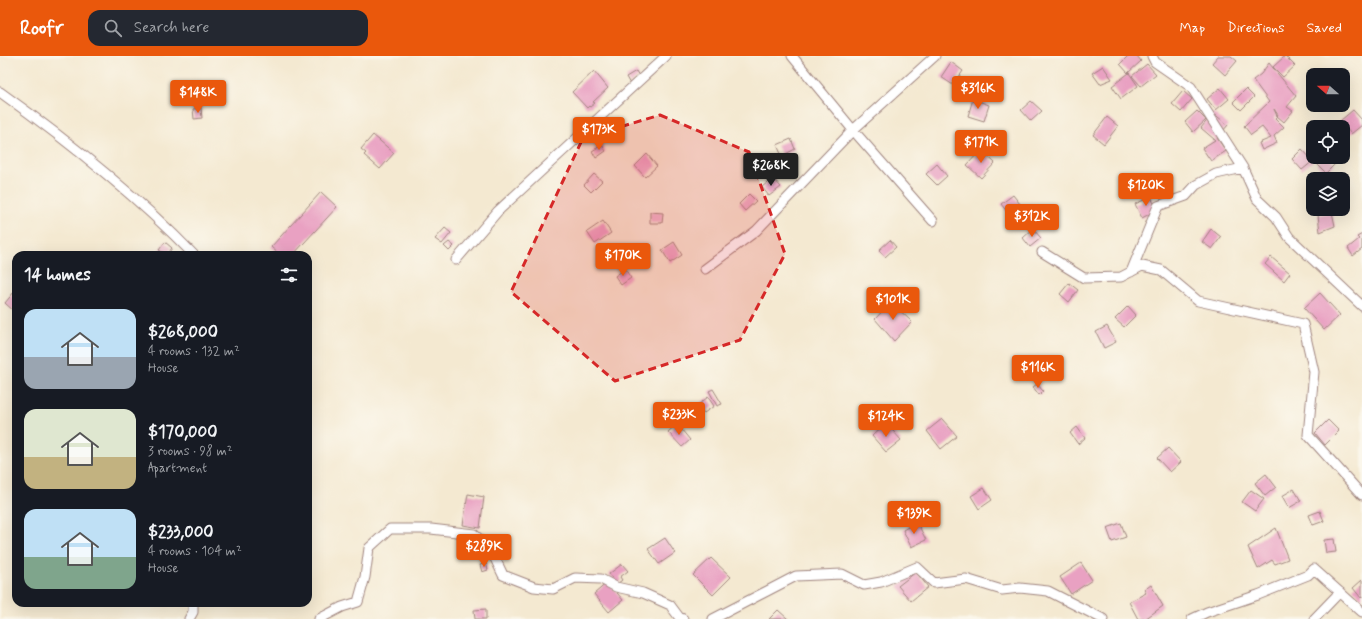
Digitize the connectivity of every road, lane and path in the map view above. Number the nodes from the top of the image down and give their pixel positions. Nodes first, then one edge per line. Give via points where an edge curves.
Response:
1 (666, 56) edge
2 (792, 56) edge
3 (935, 56) edge
4 (1152, 56) edge
5 (0, 92) edge
6 (853, 130) junction
7 (1243, 168) junction
8 (933, 222) dead end
9 (190, 251) edge
10 (1042, 252) dead end
11 (456, 260) dead end
12 (705, 269) dead end
13 (1130, 272) junction
14 (1362, 306) edge
15 (1362, 495) edge
16 (1340, 592) junction
17 (193, 607) edge
18 (1362, 612) edge
19 (189, 619) edge
20 (319, 619) edge
21 (683, 619) edge
22 (713, 619) edge
23 (1103, 619) edge
24 (1192, 619) edge
25 (1314, 619) edge

1 - 11 street via 498,211
2 - 6 street
3 - 6 street
4 - 7 street via 1155,62 1191,86
5 - 9 street via 35,117 159,219
6 - 8 street
6 - 12 street via 756,231
7 - 13 street via 1216,174 1196,185 1186,196 1158,206
7 - 14 street via 1258,200 1276,217 1289,237
10 - 13 street via 1084,278 1121,277
13 - 15 street via 1142,266 1161,270 1198,301 1303,324 1314,372 1308,435
16 - 18 street
16 - 24 street via 1314,569 1308,575
16 - 25 street
17 - 19 street
20 - 21 street via 358,602 369,548 390,529 431,529 474,534 491,550 503,575 534,587 553,590 575,578 601,579 616,587 643,593 670,605
22 - 23 street via 796,576 842,574 864,585 881,582 917,567 934,583 966,579 1002,590 1020,588 1048,591

